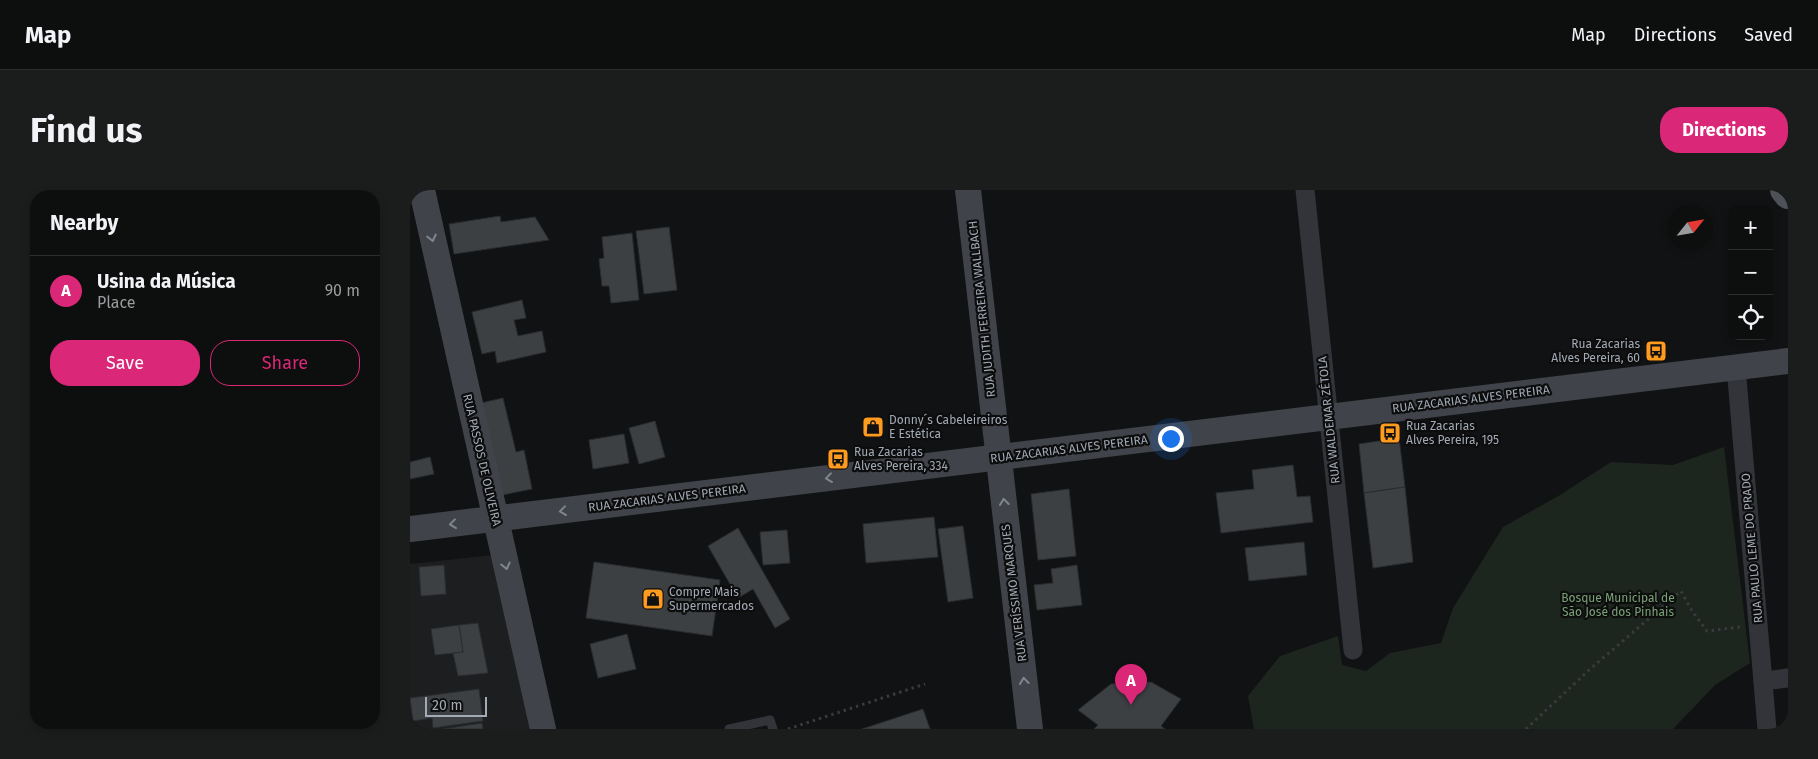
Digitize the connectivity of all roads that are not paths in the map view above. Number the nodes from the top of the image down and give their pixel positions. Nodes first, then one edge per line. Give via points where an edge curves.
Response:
1 (422, 190) edge
2 (968, 190) edge
3 (1305, 190) edge
4 (1784, 190) edge
5 (410, 192) edge
6 (1788, 195) edge
7 (1788, 360) edge
8 (1736, 367) junction
9 (1329, 417) junction
10 (999, 457) junction
11 (495, 518) junction
12 (410, 529) edge
13 (1353, 650) dead end
14 (1788, 678) edge
15 (1763, 681) junction
16 (543, 729) edge
17 (729, 729) edge
18 (773, 729) edge
19 (1030, 729) edge
20 (1767, 729) edge

1 - 5 street
1 -> 11 main road, RUA PASSOS DE OLIVEIRA
2 - 10 main road, RUA JUDITH FERREIRA WALLBACH
3 - 9 street, RUA WALDEMAR ZÉTOLA
4 - 6 main road
7 - 8 main road, RUA ZACARIAS ALVES PEREIRA
8 - 9 main road, RUA ZACARIAS ALVES PEREIRA
8 - 15 street, RUA PAULO LEME DO PRADO
9 - 10 main road, RUA ZACARIAS ALVES PEREIRA
9 - 13 street, RUA WALDEMAR ZÉTOLA
10 -> 11 main road, RUA ZACARIAS ALVES PEREIRA
19 -> 10 main road, RUA VERÍSSIMO MARQUES
11 -> 12 main road, RUA ZACARIAS ALVES PEREIRA
11 -> 16 main road, RUA PASSOS DE OLIVEIRA
14 - 15 street
15 - 20 street, RUA PAULO LEME DO PRADO
17 - 18 lane via 770,720

